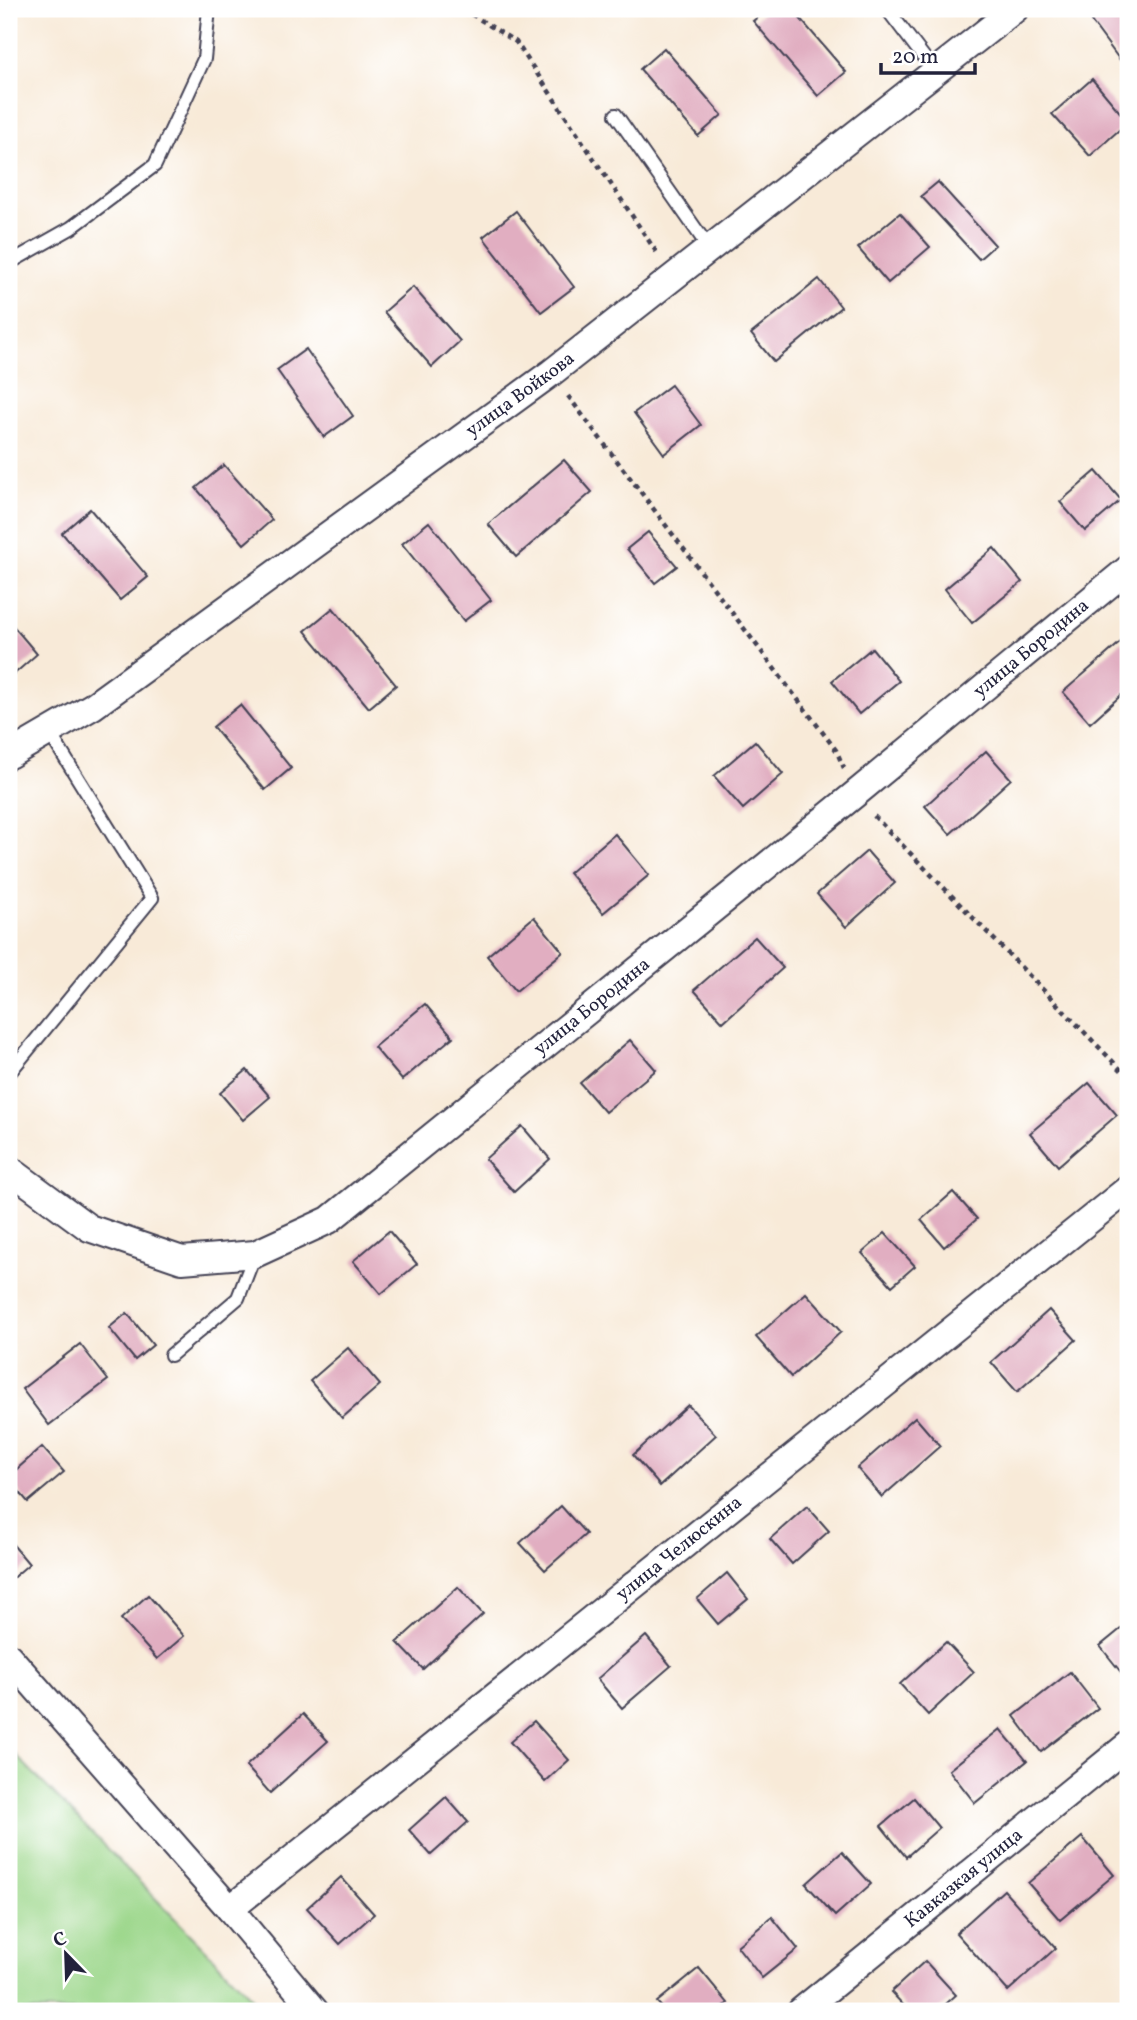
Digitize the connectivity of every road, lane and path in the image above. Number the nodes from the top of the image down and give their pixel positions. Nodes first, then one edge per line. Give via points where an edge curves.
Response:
1 (209, 9) edge
2 (463, 9) edge
3 (887, 9) edge
4 (1015, 9) edge
5 (934, 72) junction
6 (616, 115) dead end
7 (709, 248) junction
8 (9, 263) edge
9 (673, 277) junction
10 (551, 373) junction
11 (1128, 569) edge
12 (48, 732) junction
13 (9, 755) edge
14 (854, 795) junction
15 (9, 1073) edge
16 (1128, 1077) edge
17 (9, 1169) edge
18 (1128, 1189) edge
19 (255, 1254) junction
20 (171, 1355) dead end
21 (9, 1657) edge
22 (1128, 1745) edge
23 (230, 1909) junction
24 (315, 2011) edge
25 (801, 2011) edge

1 - 8 lane via 204,59 155,165 71,228
2 - 9 path via 516,42
3 - 5 lane
4 - 5 street, улица Войкова
5 - 7 street, улица Войкова
6 - 7 lane
7 - 9 street, улица Войкова
9 - 10 street, улица Войкова
10 - 12 street, улица Войкова via 93,706
10 - 14 path via 836,750
11 - 14 street, улица Бородина
12 - 13 street, улица Войкова
12 - 15 lane via 152,898
14 - 16 path
14 - 19 street, улица Бородина via 329,1220
17 - 19 street, улица Бородина via 89,1228 181,1260
18 - 23 street, улица Челюскина
19 - 20 lane via 238,1298
21 - 23 street
22 - 25 street, Кавказкая улица
23 - 24 street

